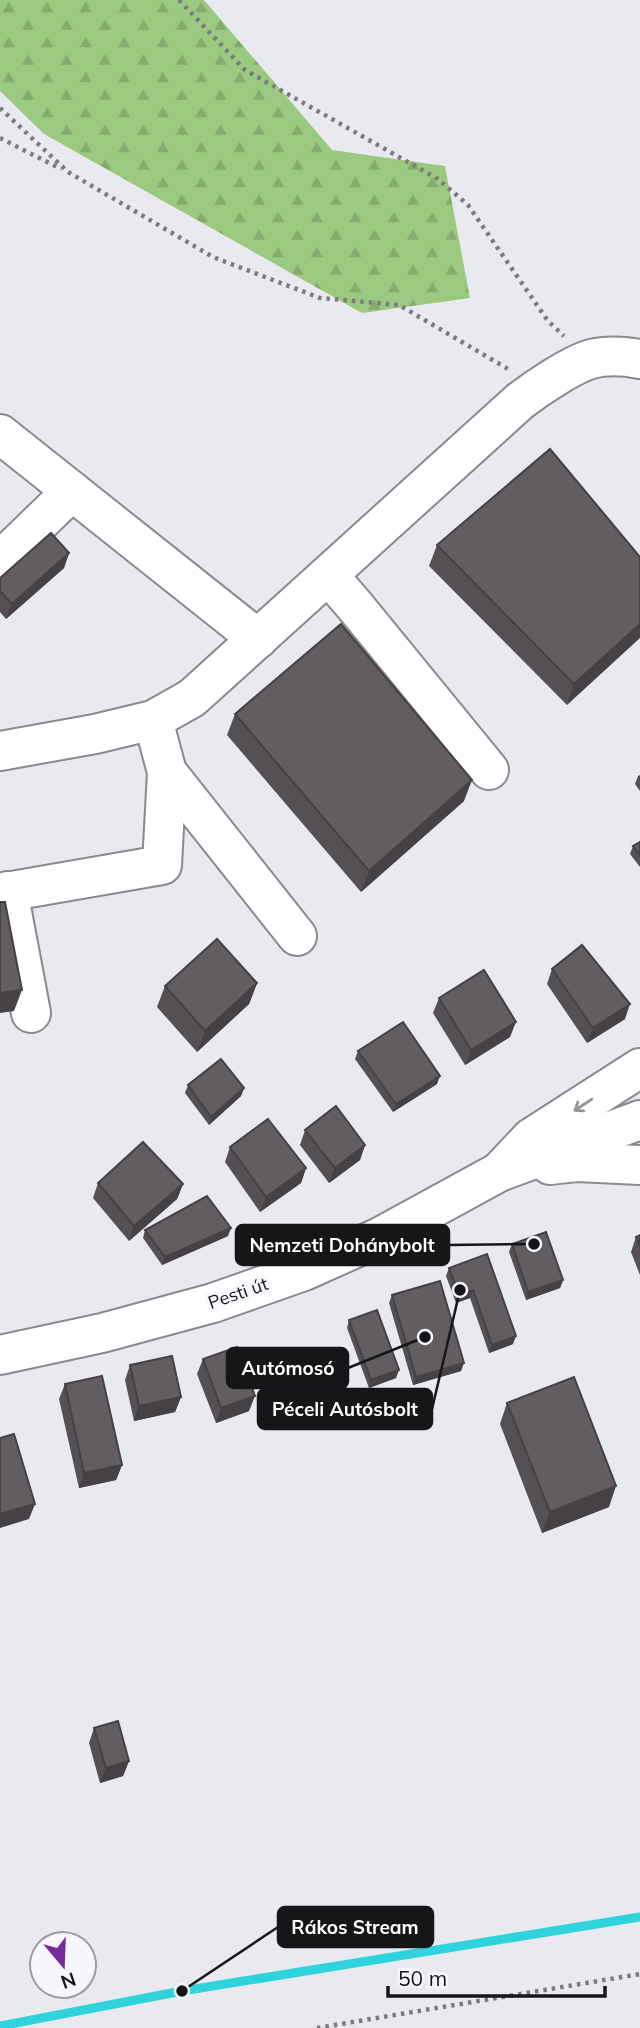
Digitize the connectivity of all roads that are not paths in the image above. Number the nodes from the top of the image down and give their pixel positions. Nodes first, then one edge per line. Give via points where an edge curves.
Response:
1 (640, 359) edge
2 (0, 434) edge
3 (72, 491) junction
4 (4, 550) edge
5 (329, 576) junction
6 (258, 639) junction
7 (153, 720) junction
8 (0, 751) edge
9 (489, 770) dead end
10 (167, 772) junction
11 (4, 892) edge
12 (298, 936) dead end
13 (31, 1013) dead end
14 (640, 1068) edge
15 (640, 1120) edge
16 (640, 1165) edge
17 (499, 1172) junction
18 (0, 1355) edge

1 - 5 main road via 589,360 538,387
2 - 3 main road
3 - 4 main road
3 - 6 main road
5 - 6 main road
5 - 9 main road
6 - 7 main road via 192,698
7 - 8 main road
7 - 10 main road
10 - 11 main road via 162,865
10 - 12 main road
11 - 13 main road
14 -> 17 main road via 531,1138
15 - 17 main road, Pesti út
16 - 17 main road, Pesti út via 577,1162
17 - 18 main road, Pesti út via 380,1237 304,1270 213,1303

